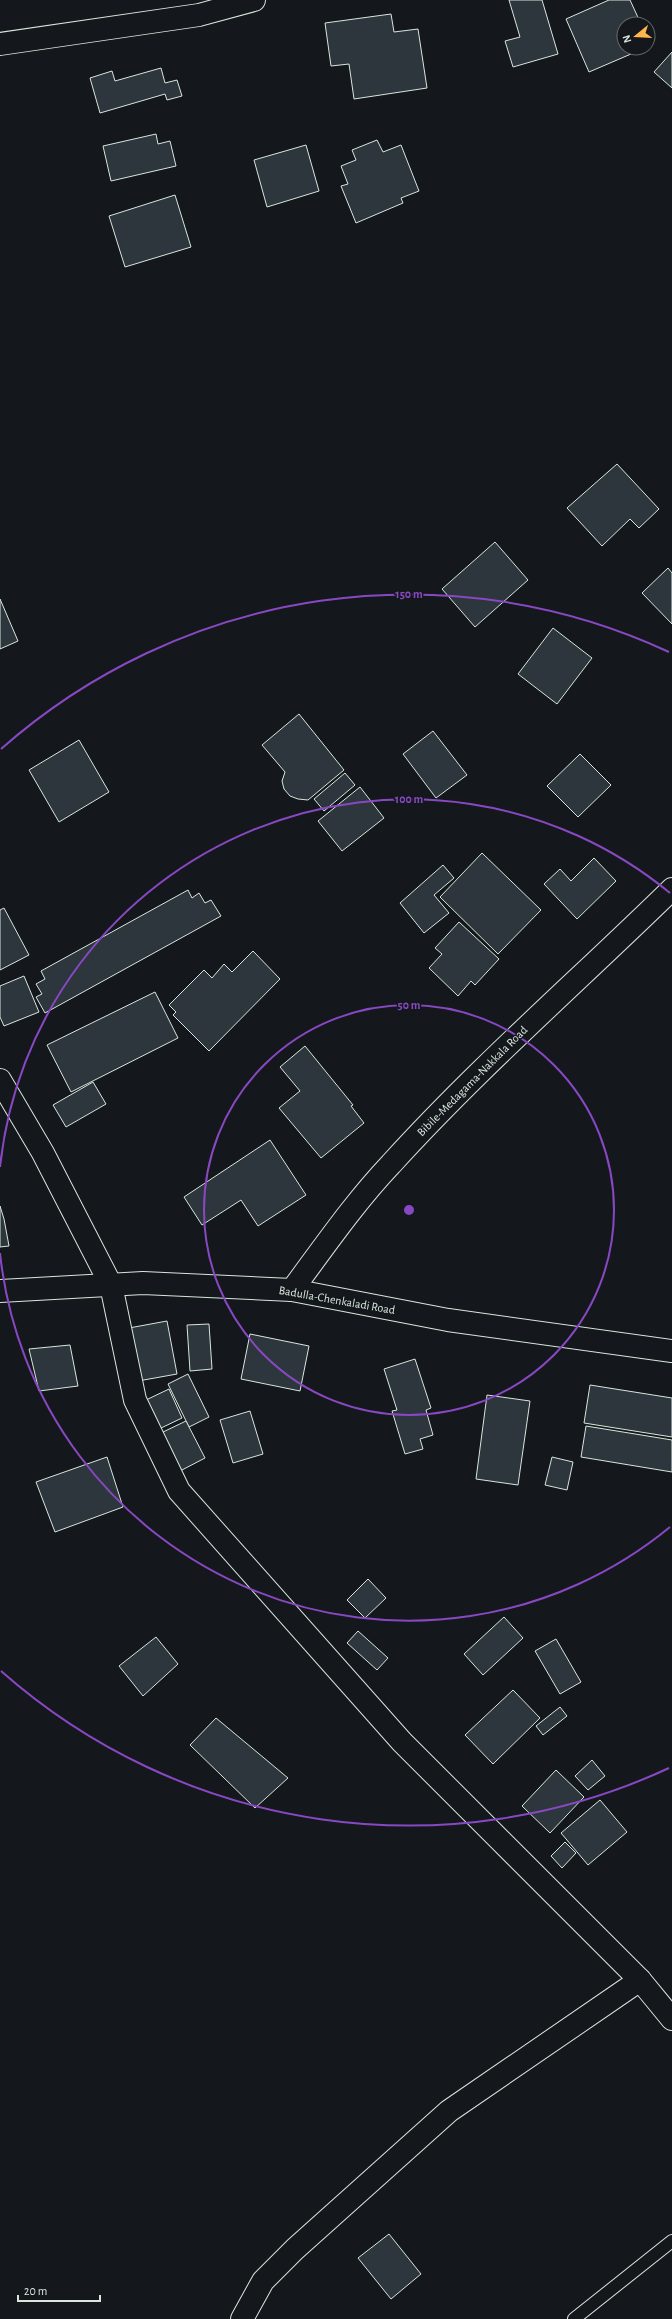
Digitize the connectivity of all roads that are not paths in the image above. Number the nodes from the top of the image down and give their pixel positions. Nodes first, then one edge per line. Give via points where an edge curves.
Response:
1 (254, 0) edge
2 (0, 44) edge
3 (672, 889) edge
4 (0, 1080) edge
5 (111, 1284) junction
6 (0, 1290) edge
7 (292, 1290) junction
8 (672, 1351) edge
9 (640, 1980) junction
10 (672, 2019) edge
11 (672, 2241) edge
12 (242, 2319) edge
13 (574, 2319) edge

1 - 2 main road via 199,15
3 - 7 main road, Bibile-Medagama-Nakkala Road via 488,1062 390,1164 355,1204
4 - 5 main road via 43,1153
5 - 6 main road, Badulla-Chenkaladi Road
5 - 7 main road, Badulla-Chenkaladi Road via 191,1284
5 - 9 main road via 134,1400 179,1491 402,1742
7 - 8 main road, Badulla-Chenkaladi Road via 448,1320
9 - 10 main road
9 - 12 main road via 449,2112 295,2249 263,2281
11 - 13 lane

